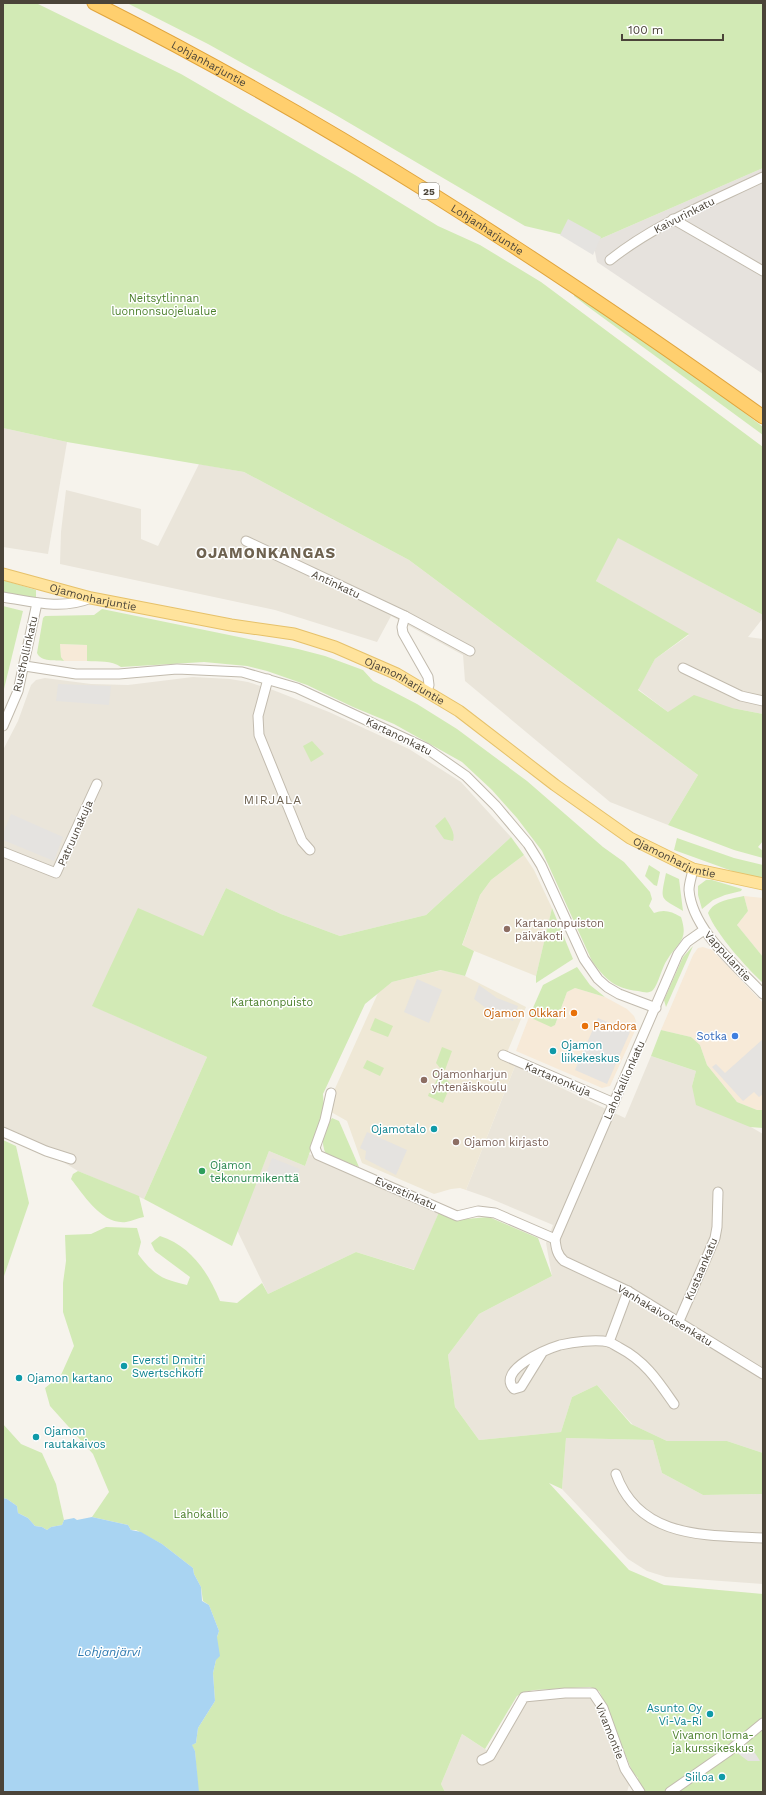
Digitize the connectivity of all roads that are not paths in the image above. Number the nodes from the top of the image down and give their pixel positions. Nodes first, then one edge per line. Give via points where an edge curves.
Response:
1 (94, 3) edge
2 (763, 177) edge
3 (674, 219) junction
4 (610, 260) dead end
5 (763, 271) edge
6 (763, 416) edge
7 (246, 541) dead end
8 (3, 574) edge
9 (3, 597) edge
10 (91, 598) junction
11 (37, 603) junction
12 (405, 616) junction
13 (470, 651) dead end
14 (25, 666) junction
15 (683, 668) dead end
16 (268, 679) junction
17 (426, 691) junction
18 (763, 701) edge
19 (3, 726) edge
20 (97, 784) dead end
21 (310, 850) dead end
22 (3, 852) edge
23 (694, 869) junction
24 (763, 884) edge
25 (704, 930) junction
26 (763, 994) edge
27 (656, 1008) junction
28 (503, 1055) dead end
29 (331, 1093) dead end
30 (614, 1103) junction
31 (3, 1132) edge
32 (71, 1159) dead end
33 (718, 1192) dead end
34 (555, 1239) junction
35 (628, 1291) junction
36 (679, 1322) junction
37 (609, 1342) junction
38 (542, 1353) dead end
39 (763, 1374) edge
40 (674, 1404) dead end
41 (616, 1474) dead end
42 (763, 1538) edge
43 (763, 1723) edge
44 (482, 1760) dead end
45 (640, 1792) edge
46 (670, 1792) edge

1 - 6 highway, Lohjanharjuntie / 25 via 207,61 414,182 588,294
2 - 3 street, Kaivurinkatu
3 - 4 street, Kaivurinkatu
3 - 5 street
7 - 12 street, Antinkatu
8 - 10 main road, Ojamonharjuntie
9 - 11 street
10 - 11 street via 79,603 59,605
10 - 17 main road, Ojamonharjuntie via 231,625 294,634 335,647 397,674
11 - 14 street, Rusthollinkatu
12 - 13 street, Antinkatu
12 - 17 street via 403,633 428,677 429,685
14 - 16 street, Kartanonkatu via 76,674 119,674 176,669 242,672
14 - 19 street, Rusthollinkatu via 18,691
15 - 18 street via 741,696
16 - 21 street via 258,716 258,735 302,842
16 - 27 street, Kartanonkatu via 297,688 403,736 426,748 466,776 528,844 541,865 582,954 598,979 619,994
17 - 23 main road, Ojamonharjuntie via 459,711 555,785 630,838
20 - 22 street, Patruunakuja via 56,873
23 - 24 main road, Ojamonharjuntie
23 - 25 street, Vappulantie via 689,888 692,904
25 - 26 street, Vappulantie
25 - 27 street, Lahokallionkatu via 687,942 678,954
27 - 30 street, Lahokallionkatu
28 - 30 street, Kartanonkuja
29 - 34 street, Everstinkatu via 315,1148 318,1155 457,1216 478,1211 495,1213
30 - 34 street, Lahokallionkatu
31 - 32 street
33 - 36 street, Kustaankatu via 718,1227 715,1238
34 - 35 street, Vanhakaivoksenkatu via 558,1253 564,1261
35 - 36 street, Vanhakaivoksenkatu
35 - 37 street
36 - 39 street, Vanhakaivoksenkatu
37 - 38 street via 575,1342
37 - 40 street via 642,1362
41 - 42 street via 622,1489 636,1507 656,1522 700,1534
43 - 46 street via 729,1752
44 - 45 street, Vivamontie via 490,1756 524,1697 593,1693 604,1708 625,1770

